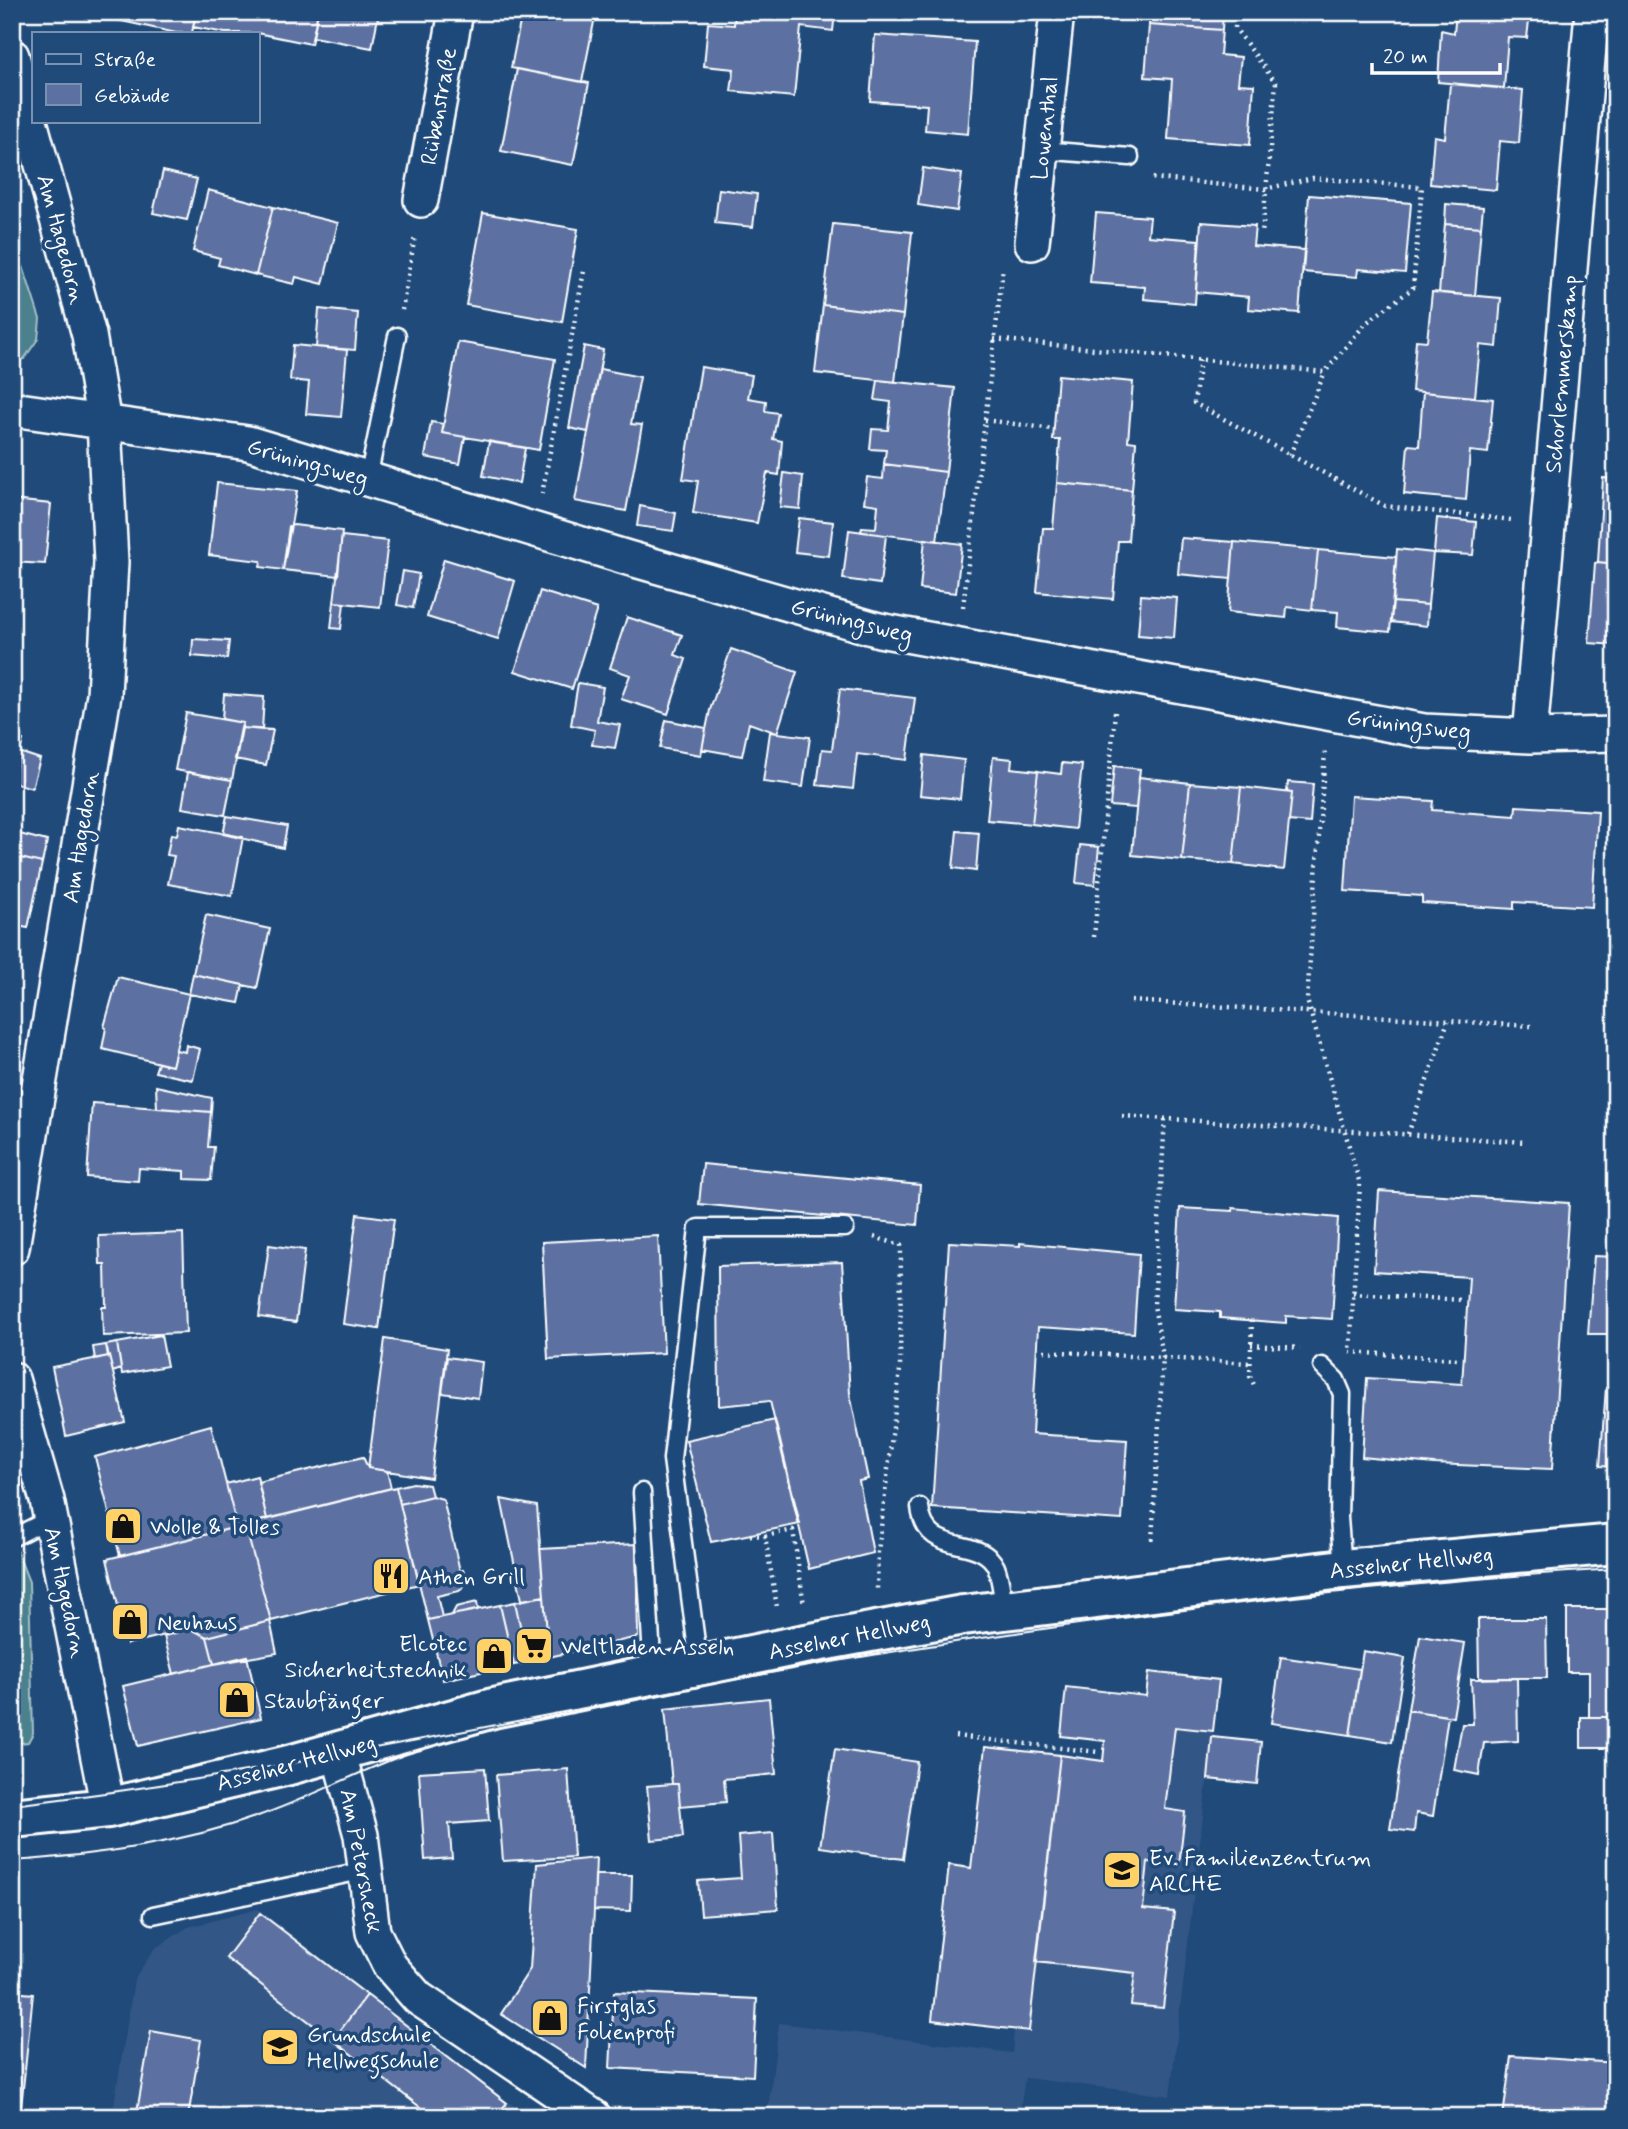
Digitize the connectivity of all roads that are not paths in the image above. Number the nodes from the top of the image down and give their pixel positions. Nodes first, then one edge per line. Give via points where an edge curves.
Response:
1 (456, 12) edge
2 (1057, 12) edge
3 (1592, 12) edge
4 (12, 56) edge
5 (1041, 149) junction
6 (1130, 157) dead end
7 (421, 200) road end
8 (1031, 243) dead end
9 (397, 336) road end
10 (12, 409) edge
11 (104, 423) junction
12 (368, 479) junction
13 (1616, 734) edge
14 (1530, 736) junction
15 (845, 1228) road end
16 (12, 1248) edge
17 (1322, 1366) dead end
18 (12, 1379) edge
19 (642, 1492) dead end
20 (920, 1507) dead end
21 (51, 1518) junction
22 (12, 1538) edge
23 (1616, 1544) edge
24 (1343, 1569) junction
25 (1005, 1610) junction
26 (699, 1665) junction
27 (653, 1675) junction
28 (338, 1751) junction
29 (108, 1808) junction
30 (12, 1818) edge
31 (366, 1870) junction
32 (153, 1915) dead end
33 (594, 2117) edge

1 - 7 street, Rübenstraße
2 - 5 street, Lowenthal
3 - 14 street, Schorlemmerskamp
4 - 11 street, Am Hagedorn via 89,335
5 - 6 lane
5 - 8 street, Lowenthal
9 - 12 lane
10 - 11 street
11 - 12 street, Grüningsweg via 248,443
11 - 16 street, Am Hagedorn via 111,562 104,695
12 - 14 street, Grüningsweg via 879,630 1424,731
13 - 14 street, Grüningsweg
15 - 26 lane via 698,1227 672,1459
17 - 24 lane via 1342,1394 1339,1518
18 - 21 street, Am Hagedorn
19 - 27 lane
20 - 25 lane via 936,1539 981,1551 995,1566
21 - 22 lane
21 - 29 street, Am Hagedorn
23 - 24 main road, Asselner Hellweg
24 - 25 main road, Asselner Hellweg
25 - 26 main road, Asselner Hellweg
26 - 27 main road, Asselner Hellweg
27 - 28 main road, Asselner Hellweg via 493,1708
28 - 29 main road, Asselner Hellweg
28 - 31 street, Am Petersheck
29 - 30 main road, Asselner Hellweg
31 - 32 lane
31 - 33 street, Am Petersheck via 373,1932 390,1966 418,1998

